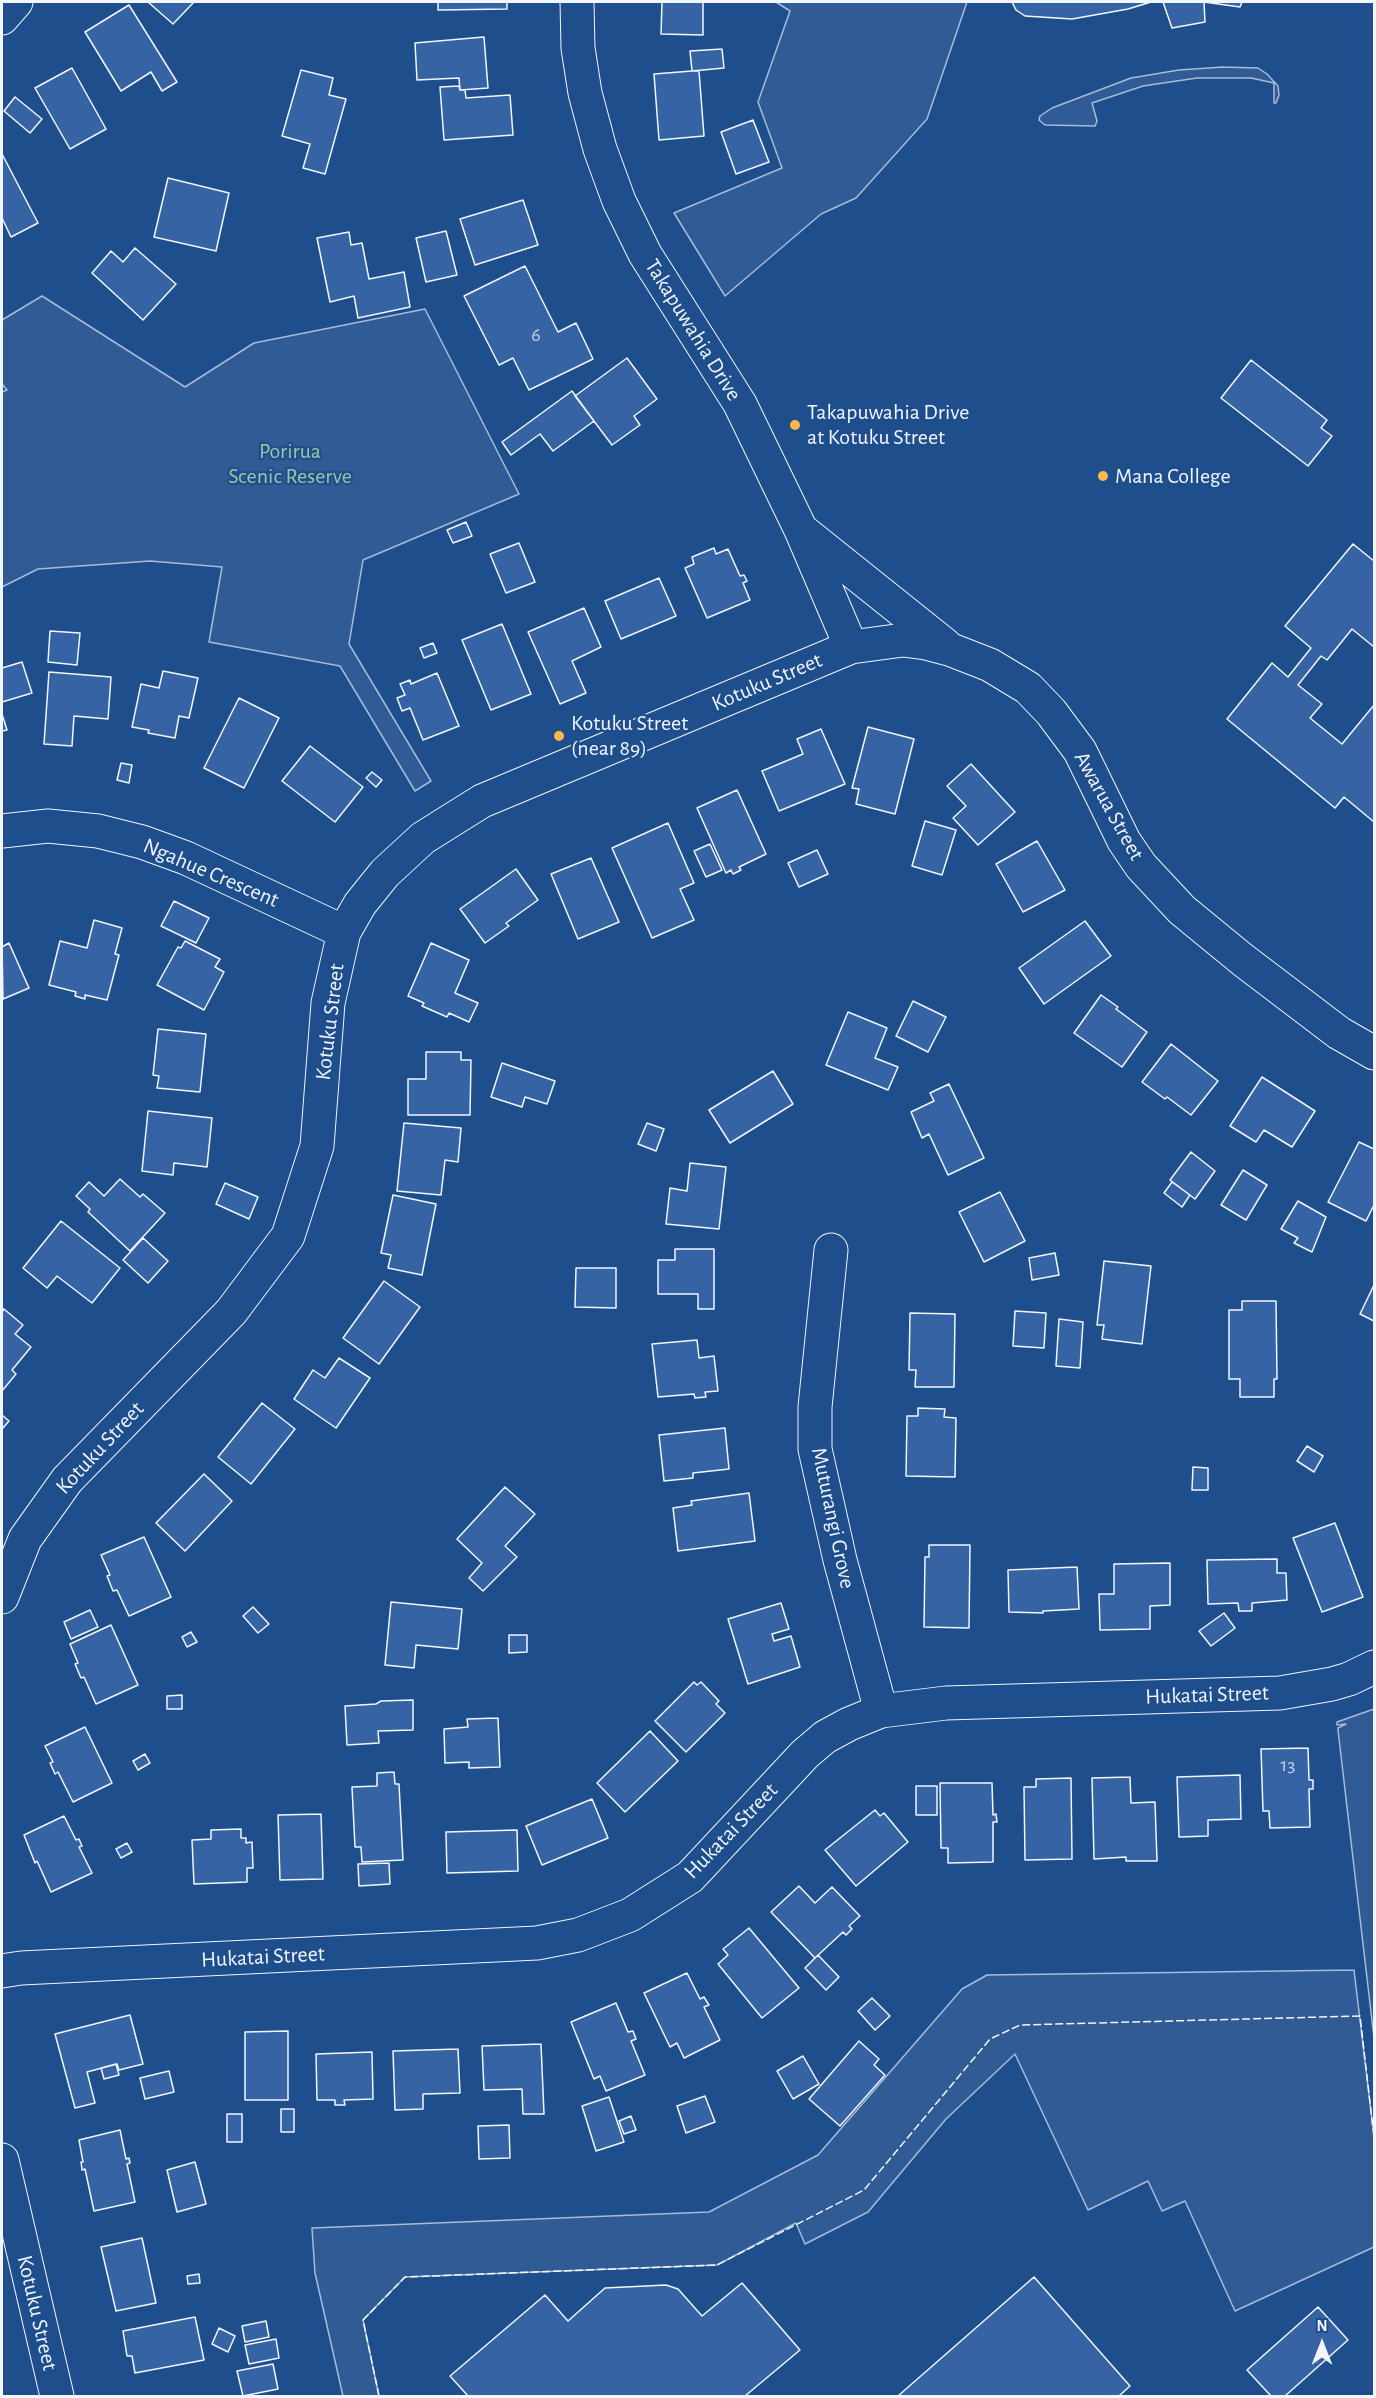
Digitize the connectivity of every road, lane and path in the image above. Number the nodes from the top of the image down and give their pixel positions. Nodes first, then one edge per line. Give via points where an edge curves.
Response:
1 (16, 2) edge
2 (577, 2) edge
3 (2, 18) edge
4 (801, 530) junction
5 (851, 647) junction
6 (950, 649) junction
7 (2, 831) edge
8 (344, 932) junction
9 (1374, 1053) edge
10 (831, 1250) dead end
11 (2, 1597) edge
12 (1374, 1667) edge
13 (881, 1711) junction
14 (2, 1971) edge
15 (2, 2160) edge
16 (57, 2397) edge

1 - 3 street
2 - 4 street, Takapuwahia Drive via 578,48 585,93 619,201 645,254 740,404
4 - 5 street, Takapuwahia Drive
4 - 6 street
5 - 6 street, Awarua Street via 903,640
5 - 8 street, Kotuku Street via 482,801 423,838 385,873
6 - 9 street, Awarua Street via 990,665 1028,688 1051,712 1080,751 1124,841 1141,866 1182,910 1339,1033
7 - 8 street, Ngahue Crescent via 48,826 98,831 141,842 186,858
8 - 11 street, Kotuku Street via 328,1003 317,1146 288,1236 231,1312 67,1480 25,1539
10 - 13 street, Muturangi Grove via 815,1407 815,1449
12 - 13 street, Hukatai Street via 1332,1684 1280,1693 946,1703
13 - 14 street, Hukatai Street via 825,1737 805,1754 690,1877 630,1915 578,1935 537,1943
15 - 16 street, Kotuku Street

